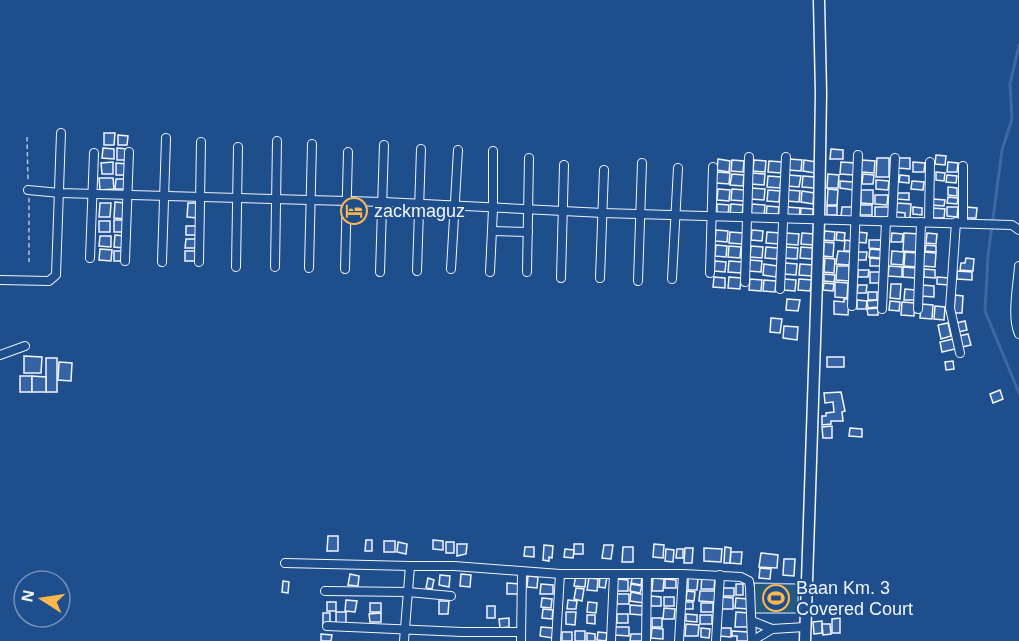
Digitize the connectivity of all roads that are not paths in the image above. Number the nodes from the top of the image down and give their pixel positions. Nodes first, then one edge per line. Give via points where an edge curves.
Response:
1 (819, 0) edge
2 (61, 134) dead end
3 (166, 138) dead end
4 (277, 141) dead end
5 (201, 142) dead end
6 (312, 144) dead end
7 (384, 145) dead end
8 (238, 147) dead end
9 (421, 149) dead end
10 (458, 150) dead end
11 (493, 151) dead end
12 (129, 152) dead end
13 (348, 152) dead end
14 (94, 153) dead end
15 (858, 155) dead end
16 (748, 157) dead end
17 (786, 157) dead end
18 (529, 158) dead end
19 (895, 158) dead end
20 (930, 162) dead end
21 (642, 163) dead end
22 (564, 165) dead end
23 (963, 166) dead end
24 (713, 167) dead end
25 (678, 168) dead end
26 (604, 170) dead end
27 (28, 190) dead end
28 (60, 193) junction
29 (92, 194) junction
30 (128, 194) junction
31 (165, 195) junction
32 (201, 197) junction
33 (236, 199) junction
34 (276, 199) junction
35 (311, 200) junction
36 (347, 201) junction
37 (384, 202) junction
38 (420, 204) junction
39 (455, 206) junction
40 (493, 209) junction
41 (529, 210) junction
42 (563, 212) junction
43 (603, 213) junction
44 (640, 214) junction
45 (676, 215) junction
46 (712, 216) junction
47 (747, 217) junction
48 (783, 219) junction
49 (819, 220) junction
50 (854, 221) junction
51 (889, 221) junction
52 (925, 222) junction
53 (959, 222) junction
54 (1018, 225) edge
55 (492, 231) junction
56 (528, 232) junction
57 (90, 258) dead end
58 (125, 261) dead end
59 (162, 262) dead end
60 (199, 262) dead end
61 (1019, 266) edge
62 (236, 267) dead end
63 (275, 267) dead end
64 (309, 268) dead end
65 (345, 269) dead end
66 (451, 269) dead end
67 (417, 271) dead end
68 (380, 272) dead end
69 (489, 272) dead end
70 (527, 272) dead end
71 (710, 273) dead end
72 (561, 278) dead end
73 (600, 278) dead end
74 (672, 279) dead end
75 (0, 280) edge
76 (638, 281) dead end
77 (745, 282) dead end
78 (780, 289) dead end
79 (852, 306) dead end
80 (882, 309) dead end
81 (918, 309) dead end
82 (1019, 334) edge
83 (25, 346) dead end
84 (960, 353) dead end
85 (0, 355) edge
86 (285, 564) dead end
87 (410, 566) junction
88 (522, 572) junction
89 (560, 574) junction
90 (614, 574) junction
91 (647, 574) junction
92 (682, 574) junction
93 (720, 575) junction
94 (325, 591) dead end
95 (408, 592) junction
96 (451, 596) dead end
97 (752, 621) junction
98 (327, 626) dead end
99 (805, 627) junction
100 (405, 628) junction
101 (772, 629) junction
102 (521, 637) edge
103 (404, 641) edge
104 (556, 641) edge
105 (611, 641) edge
106 (646, 641) edge
107 (679, 641) edge
108 (716, 641) edge
109 (805, 641) edge

1 - 49 street
2 - 28 street
3 - 31 street
4 - 34 street
5 - 32 street
6 - 35 street
7 - 37 street
8 - 33 street
9 - 38 street
10 - 39 street
11 - 40 street
12 - 30 street
13 - 36 street
14 - 29 street
15 - 50 street
16 - 47 street
17 - 48 street
18 - 41 street
19 - 51 street
20 - 52 street
21 - 44 street
22 - 42 street
23 - 53 street
24 - 46 street
25 - 45 street
26 - 43 street
27 - 28 street
28 - 29 street
28 - 75 street via 58,268 53,280
29 - 30 street
29 - 57 street
30 - 31 street
30 - 58 street
31 - 32 street
31 - 59 street
32 - 33 street
32 - 60 street
33 - 34 street
33 - 62 street
34 - 35 street
34 - 63 street
35 - 36 street
35 - 64 street
36 - 37 street
36 - 65 street
37 - 38 street
37 - 68 street
38 - 39 street
38 - 67 street
39 - 40 street
39 - 66 street
40 - 41 street
40 - 55 street
41 - 42 street
41 - 56 street
42 - 43 street
42 - 72 street
43 - 44 street
43 - 73 street
44 - 45 street
44 - 76 street
45 - 46 street
45 - 74 street
46 - 47 street
46 - 71 street
47 - 48 street
47 - 77 street
48 - 49 street
48 - 78 street
49 - 50 street
49 - 99 street
50 - 51 street
50 - 79 street
51 - 52 street
51 - 80 street
52 - 53 street
52 - 81 street
53 - 54 street
53 - 84 street via 950,308
55 - 56 street
55 - 69 street
56 - 70 street
61 - 82 street
83 - 85 street
86 - 87 street
87 - 88 street
87 - 95 street
88 - 89 street
88 - 102 street
89 - 90 street
89 - 104 street
90 - 91 street
90 - 105 street
91 - 92 street
91 - 106 street
92 - 93 street
92 - 107 street
93 - 97 street via 749,581
93 - 108 street
94 - 95 street
95 - 96 street
95 - 100 street
97 - 101 street
97 - 101 street via 752,641
98 - 100 street
99 - 101 street
99 - 109 street
100 - 102 street
100 - 103 street

